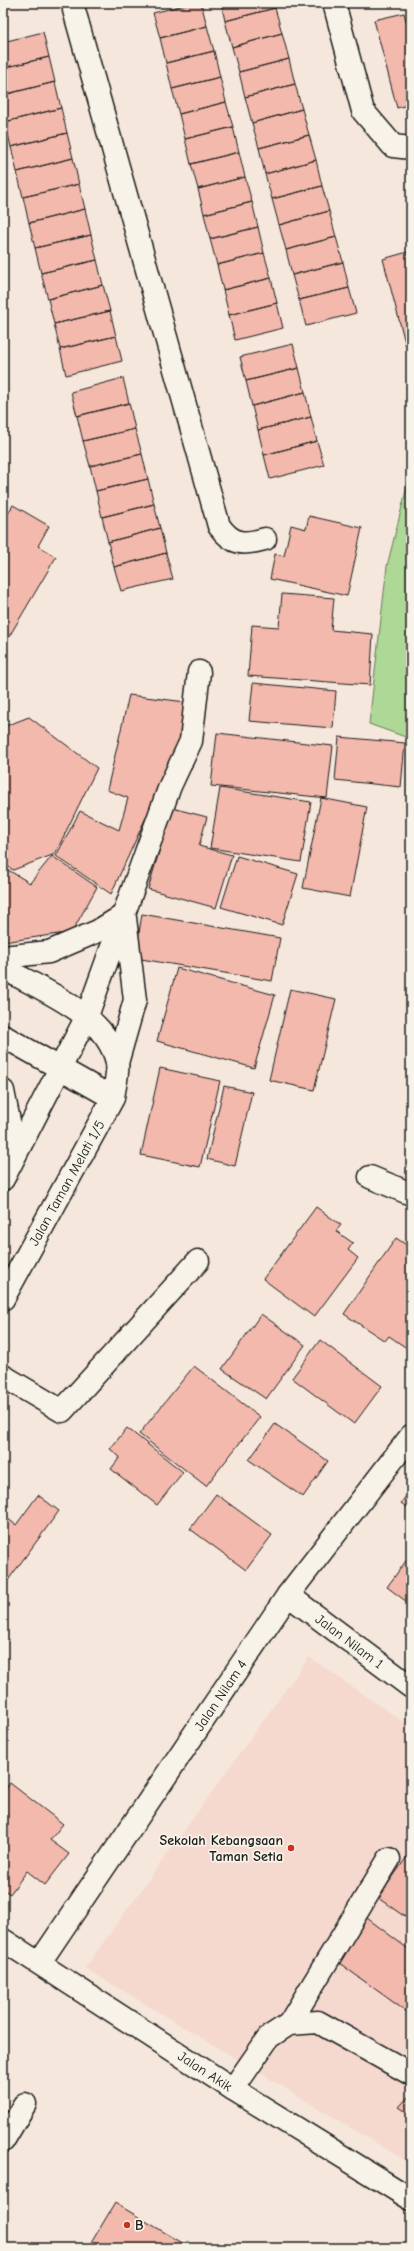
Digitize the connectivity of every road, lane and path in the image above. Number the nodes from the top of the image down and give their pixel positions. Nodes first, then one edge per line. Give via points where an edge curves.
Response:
1 (74, 3) edge
2 (334, 3) edge
3 (411, 148) edge
4 (265, 539) dead end
5 (199, 672) dead end
6 (124, 915) junction
7 (3, 958) edge
8 (3, 968) edge
9 (87, 1016) junction
10 (3, 1036) edge
11 (117, 1063) junction
12 (60, 1069) junction
13 (3, 1091) edge
14 (113, 1098) junction
15 (6, 1174) edge
16 (370, 1177) dead end
17 (411, 1194) edge
18 (198, 1261) dead end
19 (3, 1299) edge
20 (3, 1376) edge
21 (411, 1436) edge
22 (288, 1595) junction
23 (411, 1687) edge
24 (389, 1859) dead end
25 (3, 1940) edge
26 (40, 1962) junction
27 (289, 2024) junction
28 (411, 2074) edge
29 (233, 2089) junction
30 (26, 2104) dead end
31 (3, 2141) edge
32 (411, 2199) edge

1 - 4 street via 76,18 218,526 226,536 235,541 247,544
2 - 3 street via 364,111 393,146
5 - 6 street via 191,741 170,786
6 - 7 street via 98,931 50,952
6 - 9 street
6 - 11 street, Jalan Taman Melati 1/5 via 135,1000
8 - 9 street
9 - 11 street via 107,1038
9 - 12 street
10 - 12 street
11 - 14 street, Jalan Taman Melati 1/5
12 - 14 street
12 - 15 street
13 - 15 street via 9,1121
14 - 19 street, Jalan Taman Melati 1/5
16 - 17 street
18 - 20 street via 62,1411
21 - 22 street, Jalan Nilam 4
22 - 23 street, Jalan Nilam 1
22 - 26 street, Jalan Nilam 4
24 - 27 street
25 - 26 street, Jalan Akik
26 - 29 street, Jalan Akik
27 - 28 street via 318,2022
27 - 29 street via 269,2037
29 - 32 street, Jalan Akik
30 - 31 street

